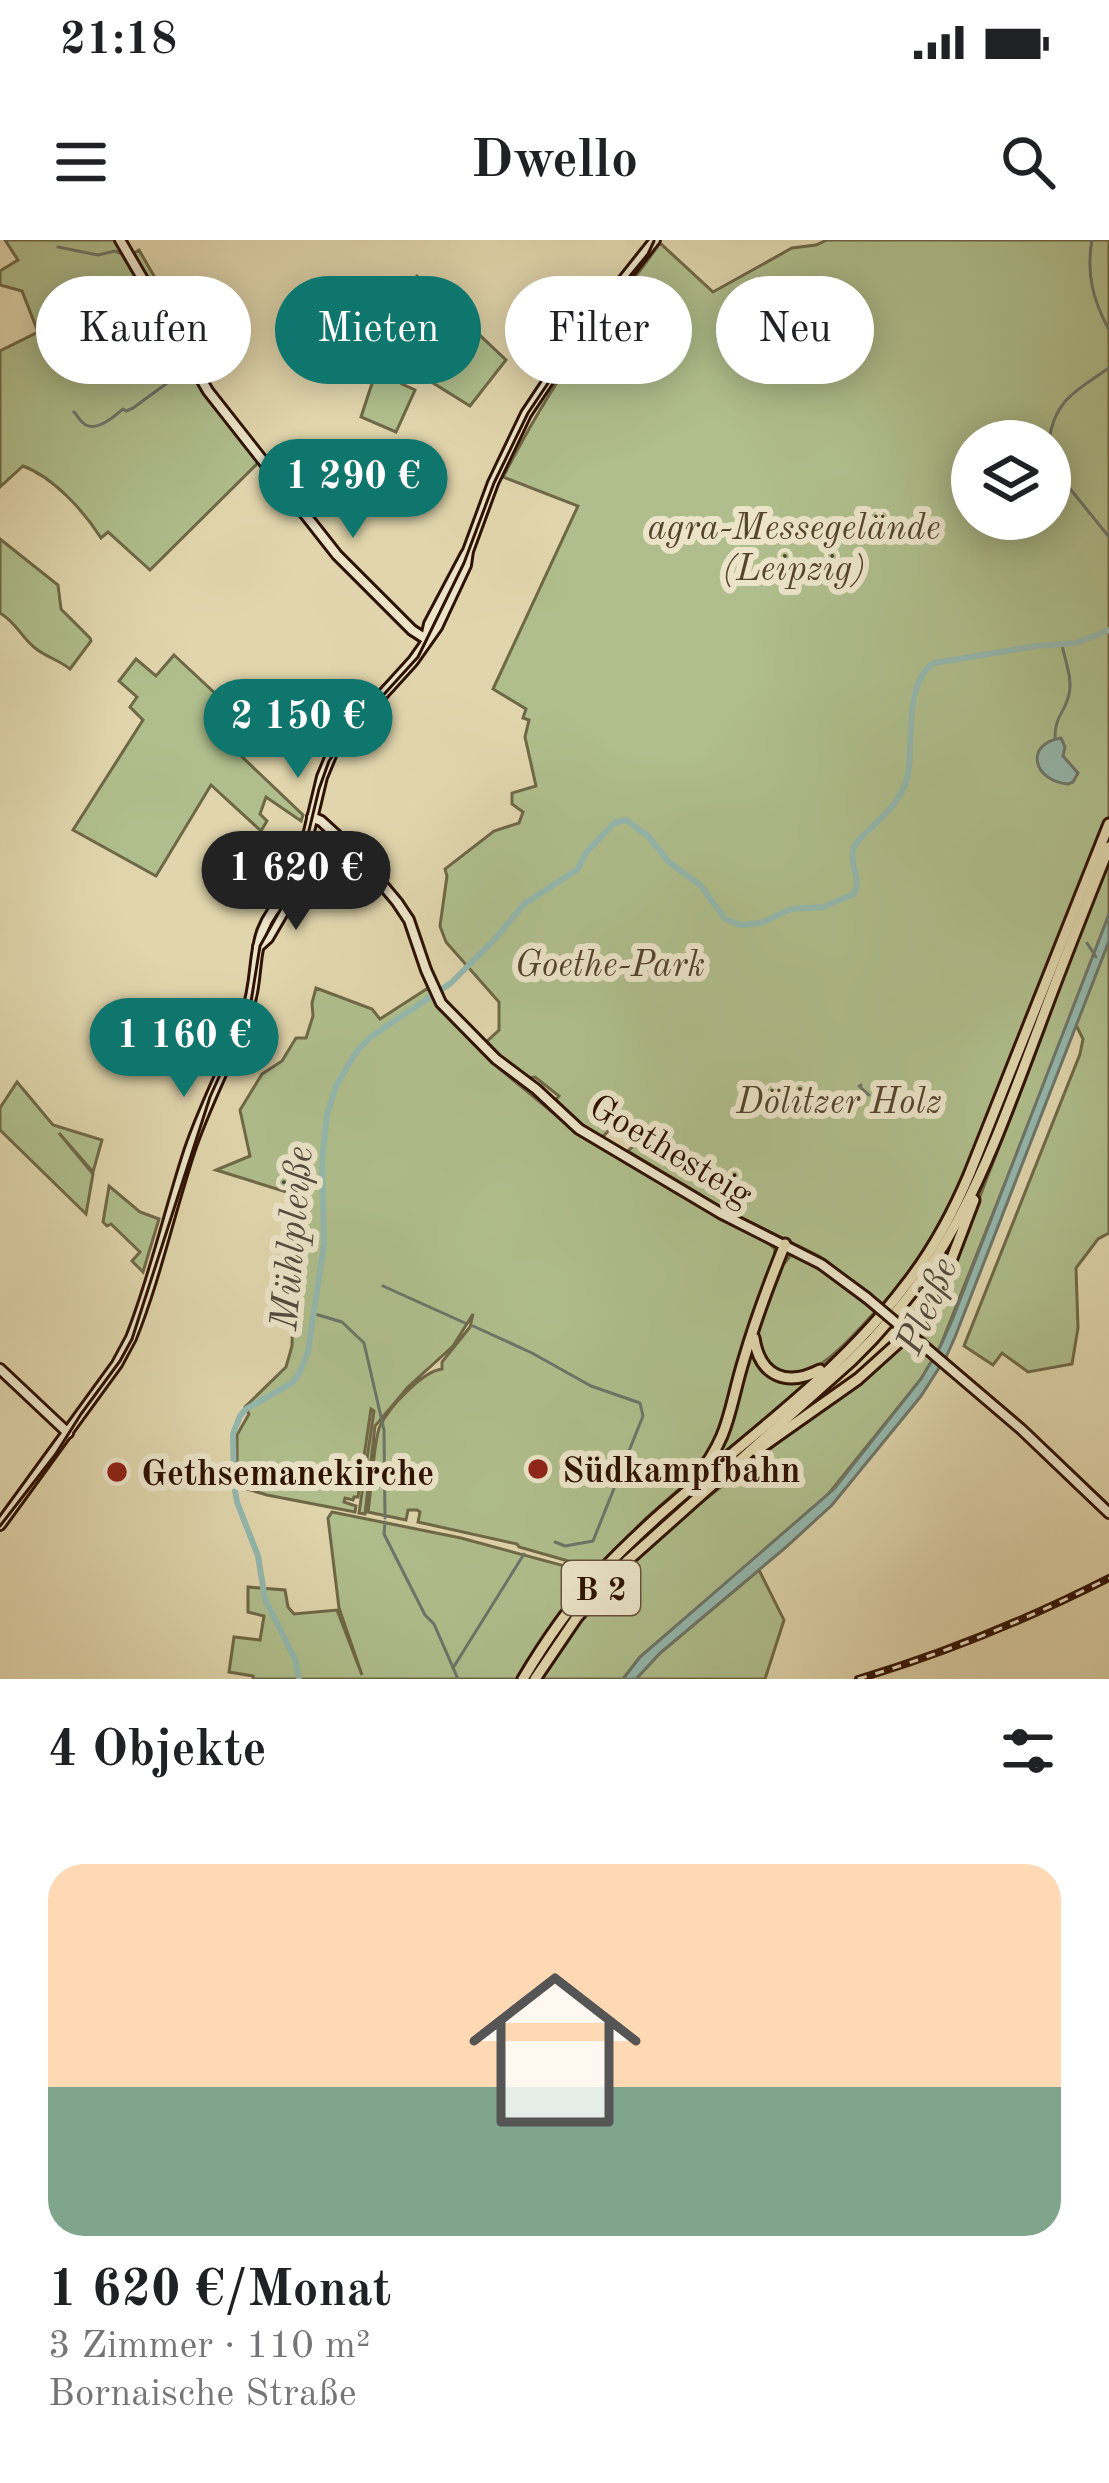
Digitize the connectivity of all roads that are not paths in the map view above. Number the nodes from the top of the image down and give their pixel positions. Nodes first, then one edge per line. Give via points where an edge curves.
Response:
1 (120, 240) edge
2 (655, 241) edge
3 (426, 639) junction
4 (312, 817) junction
5 (1109, 824) edge
6 (1109, 847) edge
7 (1034, 1026) junction
8 (978, 1181) junction
9 (785, 1244) junction
10 (904, 1329) junction
11 (753, 1333) junction
12 (845, 1354) junction
13 (0, 1369) edge
14 (70, 1430) junction
15 (741, 1460) junction
16 (676, 1502) junction
17 (1108, 1512) edge
18 (0, 1525) edge
19 (523, 1679) edge
20 (535, 1679) edge

1 - 3 main road via 208,391 352,572
2 - 3 main road via 529,409 466,565
3 - 4 main road via 332,753
4 - 9 main road, Goethesteig via 356,852 397,902 438,998 482,1046 580,1129
4 - 14 main road via 290,894 258,940 249,1007 209,1095 131,1338
5 - 7 highway, B 2
6 - 7 highway, B 2
7 - 8 highway, B 2
7 - 12 highway, B 2 via 944,1229
8 - 10 highway via 935,1294
8 - 15 highway, B 2 via 944,1248 895,1315
9 - 10 main road, Goethesteig, bridge
9 - 11 highway
10 - 15 highway via 858,1378
10 - 17 main road, Goethesteig
11 - 12 highway via 762,1361 781,1377 808,1376
11 - 16 highway via 721,1442
12 - 16 highway, B 2
13 - 14 main road
14 - 18 main road
15 - 20 highway, B 2 via 601,1588
16 - 19 highway, B 2 via 598,1575

